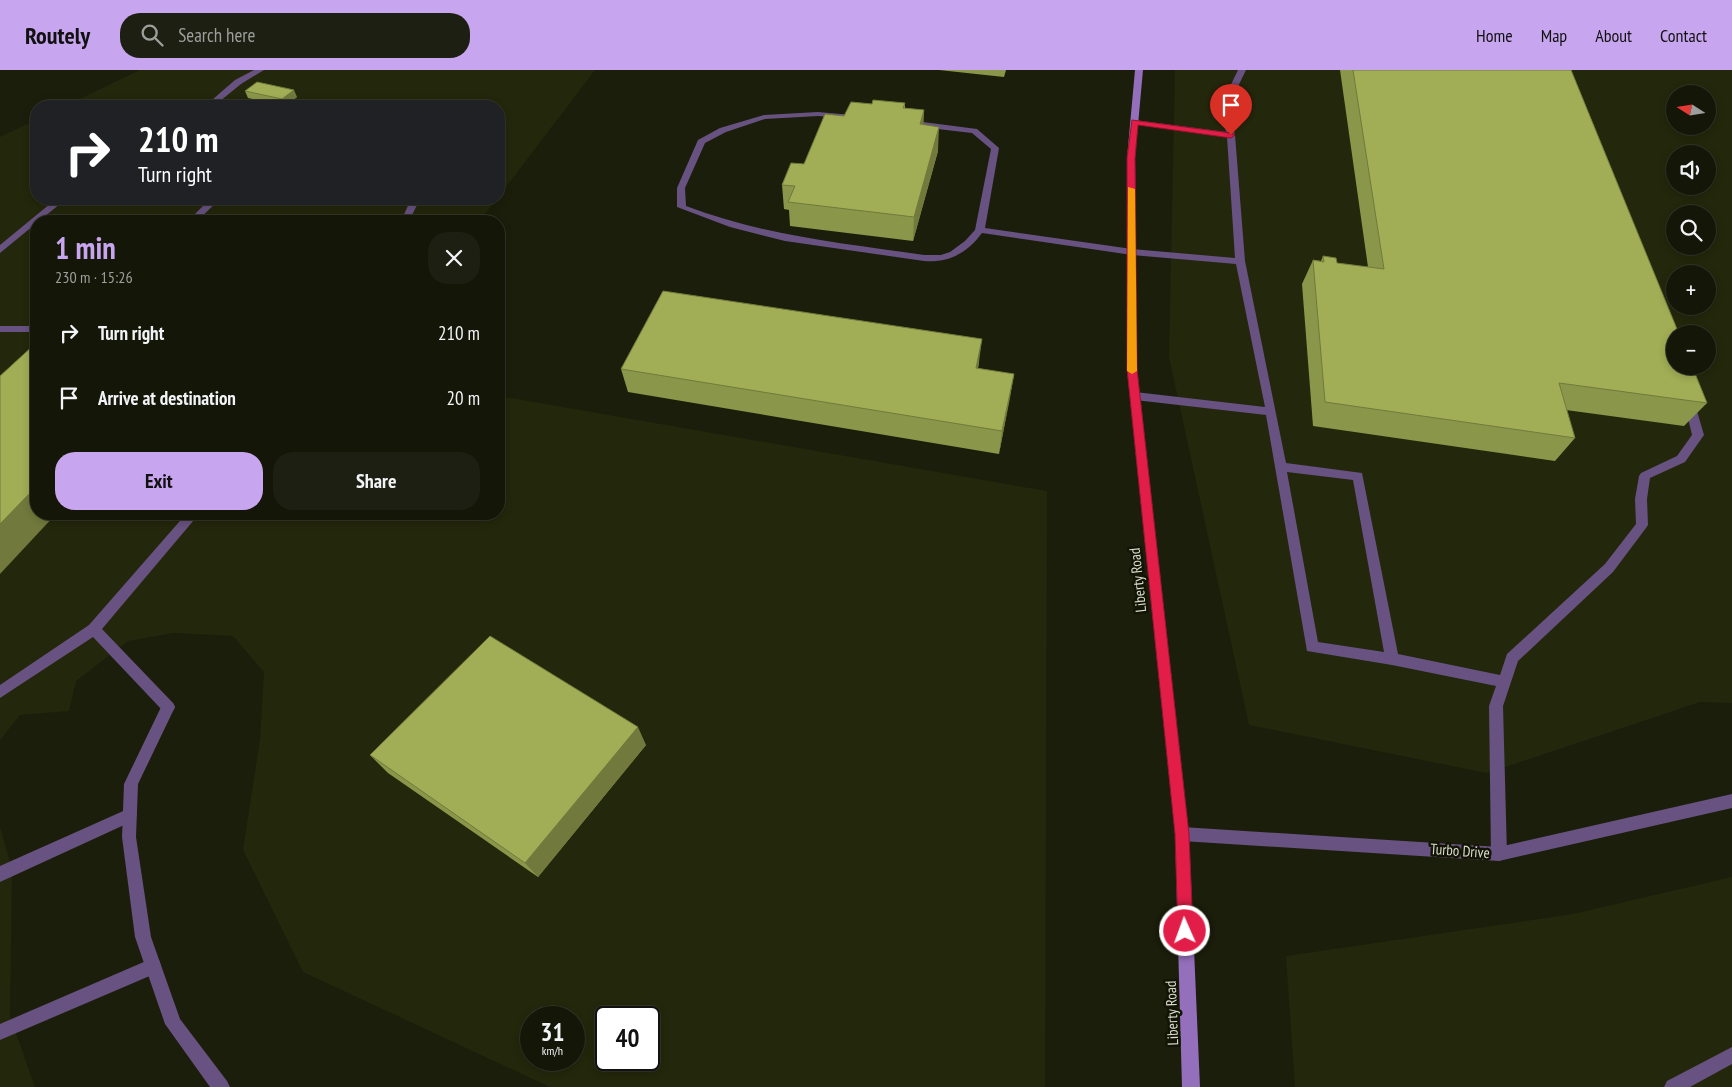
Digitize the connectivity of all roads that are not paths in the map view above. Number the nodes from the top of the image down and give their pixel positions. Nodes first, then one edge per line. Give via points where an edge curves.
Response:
1 (260, 70) edge
2 (1139, 70) edge
3 (1242, 70) edge
4 (216, 100) edge
5 (847, 117) edge
6 (1134, 122) junction
7 (916, 125) edge
8 (1231, 135) junction
9 (54, 205) edge
10 (209, 205) edge
11 (42, 215) edge
12 (198, 215) edge
13 (30, 225) edge
14 (980, 230) junction
15 (0, 250) edge
16 (1132, 252) junction
17 (1240, 261) junction
18 (0, 329) edge
19 (30, 329) edge
20 (1686, 390) edge
21 (1135, 396) junction
22 (1271, 412) junction
23 (1281, 467) junction
24 (188, 520) edge
25 (94, 629) junction
26 (1392, 659) junction
27 (1504, 682) junction
28 (0, 692) edge
29 (1732, 800) edge
30 (130, 815) junction
31 (1182, 834) junction
32 (1499, 854) junction
33 (0, 874) edge
34 (154, 966) junction
35 (0, 1032) edge
36 (1732, 1055) edge
37 (222, 1087) edge
38 (1191, 1087) edge
39 (1673, 1087) edge

1 - 4 street via 238,82
2 - 6 street, Liberty Road
3 - 8 street via 1224,107
5 - 14 street via 818,114 764,117 722,130 701,142 681,188 682,207 717,222 778,238 942,258 968,246
6 - 8 street
6 - 16 street, Liberty Road
7 - 14 street via 974,131 995,148
8 - 17 street
9 - 11 street
10 - 12 street
13 - 15 street
14 - 16 street
16 - 17 street
16 - 21 street, Liberty Road
17 - 22 street
18 - 19 street
20 - 27 street via 1698,435 1681,458 1645,476 1641,499 1642,525 1609,568 1512,658
21 - 22 street
21 - 31 street, Liberty Road
22 - 23 street
23 - 26 street via 1358,476
23 - 26 street via 1312,648
24 - 25 street
25 - 28 street
25 - 30 street via 168,707 132,784
26 - 27 street
27 - 32 street via 1496,706
29 - 32 street, Turbo Drive
30 - 33 street
30 - 34 street via 129,837 143,937
31 - 32 street, Turbo Drive
31 - 38 street, Liberty Road
34 - 35 street
34 - 37 street via 173,1024
36 - 39 street

